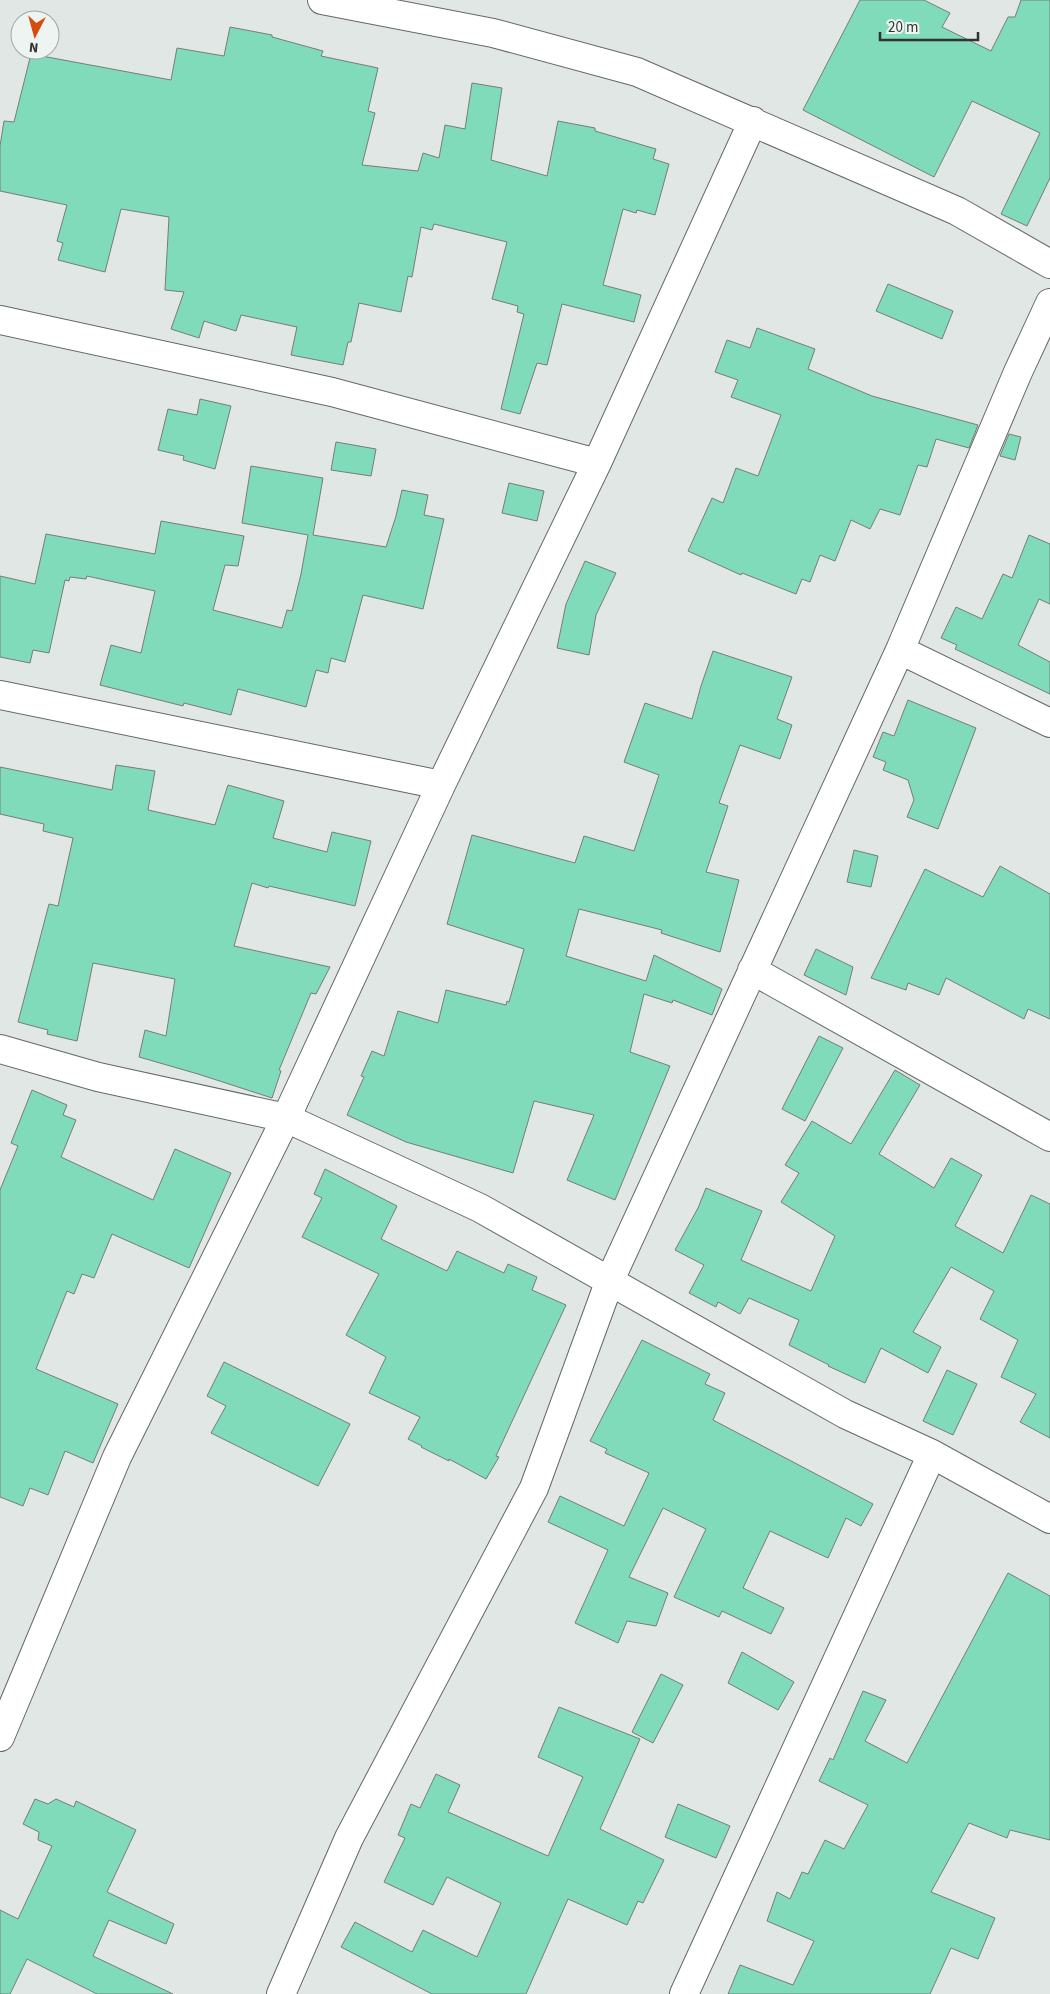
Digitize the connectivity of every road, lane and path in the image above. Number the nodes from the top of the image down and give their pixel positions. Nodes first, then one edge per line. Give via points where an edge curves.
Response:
1 (322, 0) edge
2 (753, 121) junction
3 (1050, 264) edge
4 (1050, 304) edge
5 (0, 320) edge
6 (597, 463) junction
7 (900, 650) junction
8 (0, 695) edge
9 (1050, 723) edge
10 (442, 785) junction
11 (752, 970) junction
12 (0, 1049) edge
13 (286, 1118) junction
14 (1050, 1137) edge
15 (610, 1280) junction
16 (932, 1454) junction
17 (1050, 1519) edge
18 (0, 1737) edge
19 (281, 1994) edge
20 (684, 1994) edge

1 - 2 street via 493,33 637,72
2 - 3 street via 957,211
2 - 6 street
4 - 7 street
5 - 6 street via 332,392
6 - 10 street
7 - 9 street
7 - 11 street
8 - 10 street
10 - 13 street
11 - 14 street
11 - 15 street
12 - 13 street via 98,1077
13 - 15 street via 480,1208
13 - 18 street via 117,1457
15 - 16 street via 845,1414
15 - 19 street via 534,1488 349,1838
16 - 17 street
16 - 20 street

